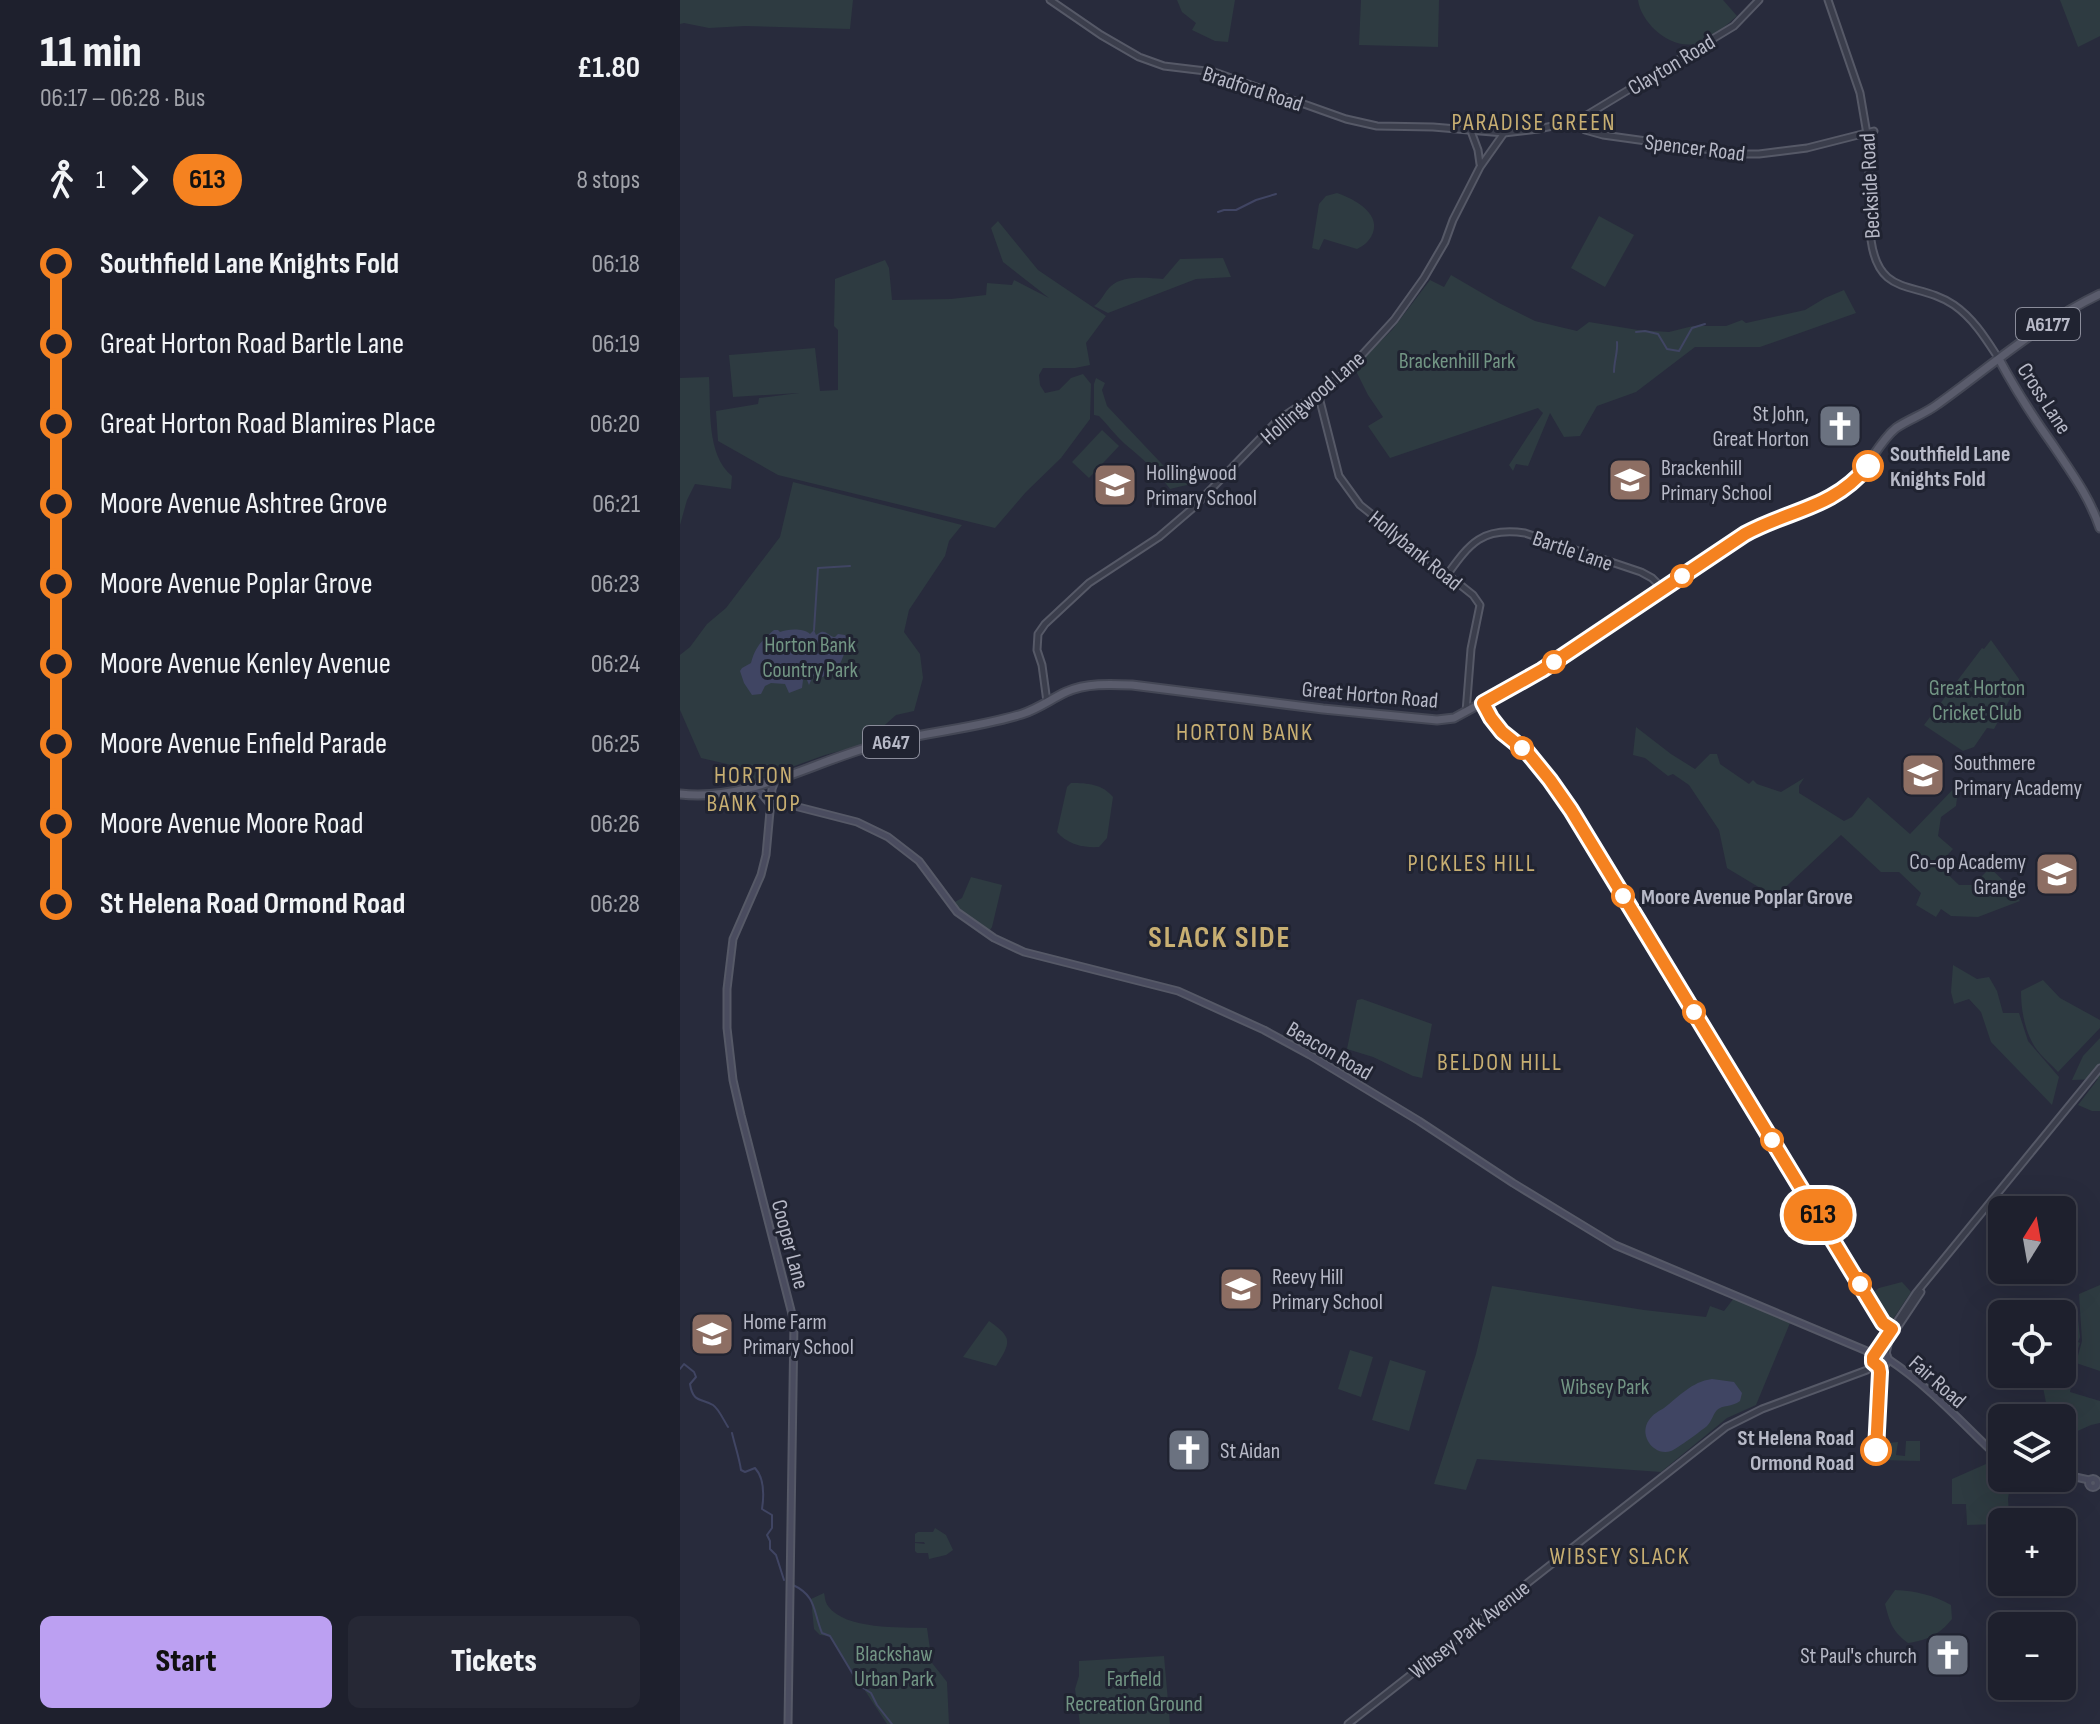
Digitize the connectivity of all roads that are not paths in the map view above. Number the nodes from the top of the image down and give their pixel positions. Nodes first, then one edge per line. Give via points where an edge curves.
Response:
1 (1050, 0) edge
2 (1759, 0) edge
3 (1828, 0) edge
4 (1577, 121) junction
5 (1471, 131) junction
6 (1874, 131) dead end
7 (1866, 132) junction
8 (1504, 133) junction
9 (1480, 167) junction
10 (2100, 294) edge
11 (1999, 359) junction
12 (1318, 393) junction
13 (2100, 528) edge
14 (1447, 575) junction
15 (1663, 589) junction
16 (1047, 702) junction
17 (1483, 703) junction
18 (1466, 712) junction
19 (777, 779) junction
20 (764, 784) junction
21 (747, 788) junction
22 (680, 794) edge
23 (771, 802) junction
24 (2100, 1068) edge
25 (1923, 1287) junction
26 (1892, 1329) junction
27 (1876, 1353) junction
28 (1887, 1357) junction
29 (1875, 1365) junction
30 (1988, 1447) edge
31 (2076, 1477) edge
32 (2099, 1480) edge
33 (788, 1724) edge
34 (1348, 1724) edge

1 - 5 street, Bradford Road via 1130,52 1164,66 1214,72 1377,126
2 - 4 street, Clayton Road via 1734,26
3 - 7 street, Beckside Road via 1855,75
4 - 7 street, Spencer Road via 1585,130 1603,135 1740,154 1807,148
4 - 8 street
5 - 8 street
5 - 9 street
6 - 7 street, Spencer Road
7 - 11 street, Beckside Road via 1871,240 1879,268 1893,282 1952,303 1975,324
8 - 9 street, Hollingwood Lane
9 - 12 street, Hollingwood Lane via 1414,293 1350,368
10 - 11 main road, Great Horton Road / A6177 via 2035,331
11 - 13 main road, Cross Lane / A6177 via 2087,496
11 - 15 main road, Great Horton Road / A647 via 1898,426 1844,490 1760,525
12 - 14 street, Hollybank Road via 1339,476 1351,494
12 - 16 street, Hollingwood Lane via 1278,420 1159,537 1089,583 1045,624 1037,650
14 - 15 street, Bartle Lane via 1484,535 1510,531 1641,572
14 - 18 street, Hollybank Road via 1480,605
15 - 17 main road, Great Horton Road / A647
16 - 18 main road, Great Horton Road / A647 via 1070,690 1112,684 1410,718 1445,720
16 - 19 main road, Great Horton Road / A647 via 1019,715 874,745
17 - 18 main road, Great Horton Road / A647
17 - 26 street via 1571,810 1883,1323
19 - 20 main road, Great Horton Road / A647
19 - 23 main road
20 - 21 main road, Great Horton Road / A647
20 - 23 main road, Cooper Lane
21 - 22 main road, Great Horton Road / A647
21 - 23 main road
23 - 27 main road, Beacon Road via 857,822 888,837 919,861 957,912 994,938 1024,952 1178,991 1262,1029 1615,1245
23 - 33 main road, Cooper Lane via 761,875 733,939 727,1029 741,1115 794,1322
24 - 25 street
25 - 26 street
25 - 28 street via 1889,1340
26 - 27 street
27 - 28 main road, Beacon Road
27 - 29 main road
28 - 29 main road via 1883,1366
28 - 30 main road, Fair Road
29 - 34 street, Wibsey Park Avenue via 1726,1427
31 - 32 main road via 2089,1480 2093,1487

